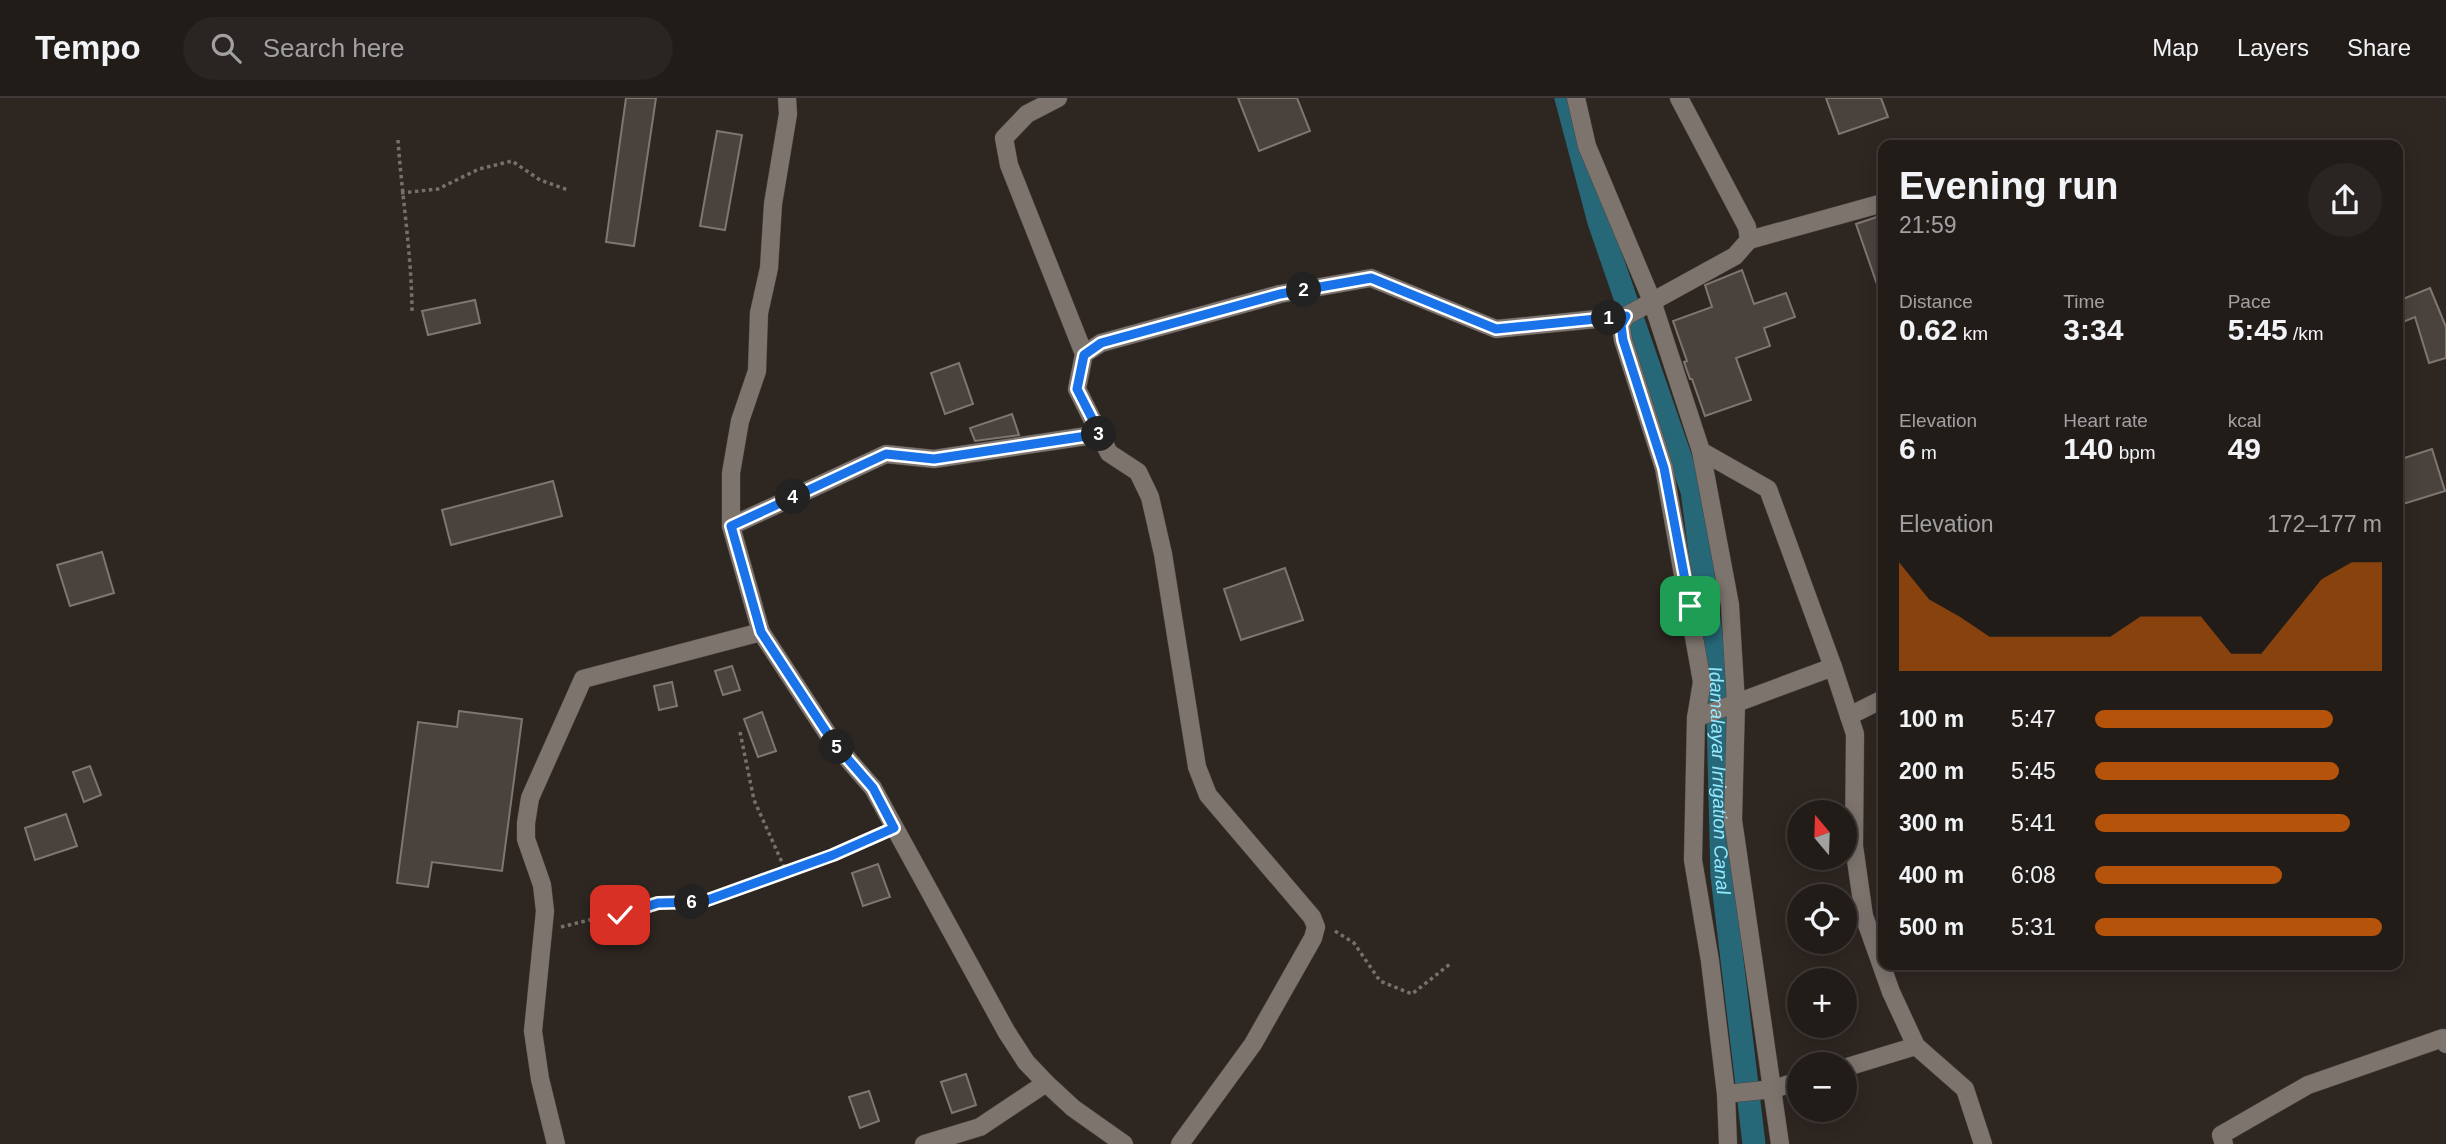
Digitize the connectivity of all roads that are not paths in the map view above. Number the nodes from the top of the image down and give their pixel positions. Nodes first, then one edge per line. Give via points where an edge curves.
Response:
1 (787, 98) edge
2 (1058, 98) edge
3 (1576, 98) edge
4 (1679, 98) edge
5 (1878, 203) edge
6 (1749, 240) junction
7 (1652, 301) junction
8 (1626, 316) junction
9 (1084, 355) junction
10 (1100, 434) junction
11 (1701, 451) junction
12 (731, 526) junction
13 (761, 632) junction
14 (1833, 667) junction
15 (1878, 702) edge
16 (1736, 703) junction
17 (1849, 716) junction
18 (1696, 718) junction
19 (1878, 955) edge
20 (1883, 970) edge
21 (2446, 1044) edge
22 (1916, 1046) junction
23 (1857, 1064) edge
24 (1046, 1083) junction
25 (1787, 1085) edge
26 (1773, 1089) junction
27 (1726, 1094) junction
28 (555, 1144) edge
29 (924, 1144) edge
30 (1124, 1144) edge
31 (1180, 1144) edge
32 (1728, 1144) edge
33 (1780, 1144) edge
34 (1983, 1144) edge
35 (2224, 1144) edge

1 - 12 street via 769,268 759,313 757,370 740,421 731,473
2 - 9 street via 1027,114 1004,138 1009,165
3 - 7 street via 1587,146
4 - 6 street via 1747,227
5 - 6 street
6 - 7 street via 1735,256
7 - 8 street
7 - 11 street
8 - 9 street via 1496,329 1371,278 1280,294 1101,343
8 - 18 street via 1621,325 1623,340 1664,468 1690,606 1702,682
9 - 10 street via 1077,389
10 - 12 street via 934,459 886,454
10 - 31 street via 1109,453 1138,472 1150,497 1197,767 1208,795 1316,927 1253,1044
11 - 14 street via 1768,489
11 - 16 street via 1730,605
12 - 13 street
13 - 24 street via 833,742 873,788 1006,1031
13 - 28 street via 583,679 530,798 526,839 542,885 545,911 533,1031
14 - 16 street
14 - 17 street
15 - 17 street
16 - 18 street
16 - 26 street via 1733,820
17 - 19 street via 1855,734 1854,846 1864,916
18 - 27 street via 1693,860
20 - 22 street
21 - 35 street via 2443,1038 2308,1085 2221,1135
22 - 23 street
22 - 34 street via 1965,1089
24 - 29 street via 980,1127
24 - 30 street
25 - 26 street
26 - 27 street
26 - 33 street
27 - 32 street

